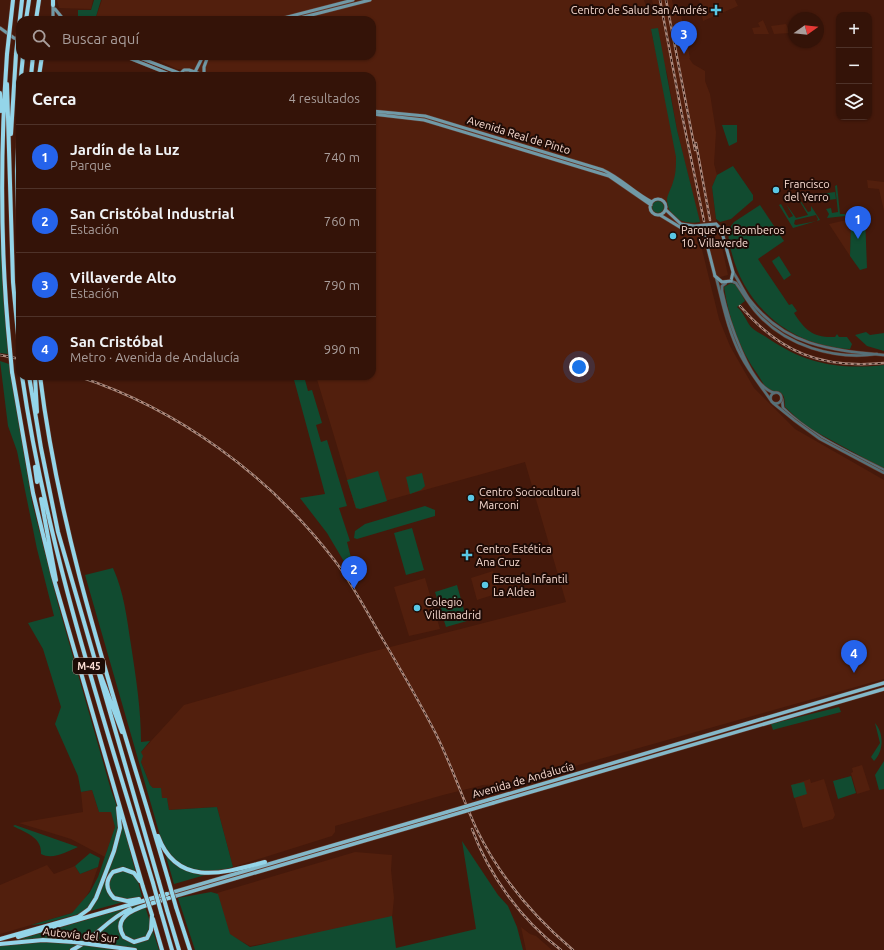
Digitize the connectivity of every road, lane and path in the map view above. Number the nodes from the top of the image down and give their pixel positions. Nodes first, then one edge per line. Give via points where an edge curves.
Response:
1 (13, 0) edge
2 (22, 0) edge
3 (29, 0) edge
4 (39, 0) edge
5 (353, 0) edge
6 (370, 0) edge
7 (53, 3) edge
8 (20, 16) edge
9 (27, 16) edge
10 (37, 16) edge
11 (53, 16) edge
12 (61, 16) edge
13 (291, 16) edge
14 (308, 16) edge
15 (0, 28) edge
16 (16, 39) edge
17 (16, 54) edge
18 (23, 60) edge
19 (33, 60) edge
20 (41, 60) edge
21 (134, 60) edge
22 (145, 60) edge
23 (201, 60) edge
24 (207, 60) edge
25 (6, 68) junction
26 (22, 72) edge
27 (31, 72) edge
28 (40, 72) edge
29 (164, 72) edge
30 (174, 72) edge
31 (182, 72) edge
32 (195, 72) joint
33 (205, 72) edge
34 (0, 93) edge
35 (376, 110) edge
36 (376, 114) edge
37 (2, 129) junction
38 (10, 172) junction
39 (651, 204) junction
40 (666, 210) junction
41 (660, 215) junction
42 (707, 225) junction
43 (704, 233) junction
44 (733, 272) junction
45 (716, 276) junction
46 (731, 281) junction
47 (726, 283) junction
48 (748, 299) junction
49 (16, 312) edge
50 (884, 355) edge
51 (23, 380) edge
52 (30, 380) edge
53 (37, 380) edge
54 (38, 380) edge
55 (775, 393) junction
56 (782, 399) junction
57 (773, 402) junction
58 (33, 447) junction
59 (41, 448) junction
60 (884, 471) edge
61 (60, 603) junction
62 (89, 643) junction
63 (78, 663) junction
64 (884, 683) edge
65 (884, 689) edge
66 (134, 760) junction
67 (448, 814) junction
68 (265, 862) dead end
69 (144, 887) junction
70 (168, 896) junction
71 (139, 899) dead end
72 (152, 915) junction
73 (0, 941) edge
74 (171, 948) edge
75 (179, 948) edge
76 (189, 949) edge
77 (72, 950) edge
78 (135, 950) edge
79 (162, 950) edge

1 - 25 highway, bridge
2 - 8 highway, bridge
3 - 9 highway
4 - 10 highway
5 - 13 main road
6 - 14 main road
7 - 11 main road
7 - 12 main road
15 - 16 main road
17 - 38 highway, bridge
18 - 26 highway
19 - 27 highway
20 - 28 highway
21 - 29 main road
22 - 30 main road
23 - 32 main road
24 - 33 main road
25 - 37 highway
25 - 38 highway
31 - 32 main road
34 - 37 highway
35 - 39 main road, Avenida Real de Pinto via 425,116 613,175
36 - 39 main road, Avenida Real de Pinto via 424,120 609,176
37 - 61 highway, bridge via 1,233 12,372 33,493
38 - 49 highway
39 - 40 main road via 657,199 663,200
39 - 41 main road via 654,214
40 - 41 main road
40 - 42 main road, bridge via 681,224
41 - 43 main road via 683,229
42 - 43 main road, bridge
42 - 44 main road, bridge via 716,224 721,229
43 - 45 main road
44 - 46 main road
44 - 48 street
45 - 47 main road, bridge via 719,281
45 - 57 street, bridge via 735,344
46 - 47 main road, bridge
46 - 48 street via 736,283
47 - 55 street, bridge via 722,286 722,291 737,343 760,382 768,392
48 - 50 street via 757,314 795,342 833,353 855,356
51 - 58 highway, M-45
52 - 59 highway, M-45
53 - 59 highway
54 - 66 highway via 67,529
55 - 56 street, bridge via 781,394
55 - 57 street, bridge via 771,397
56 - 57 street, bridge via 778,404
56 - 60 street, bridge via 784,409 809,429
57 - 60 street, bridge via 820,439
58 - 61 highway via 35,472
58 - 74 highway, M-45, bridge via 64,584
59 - 62 highway, M-45 via 58,532
61 - 63 highway
62 - 66 highway
62 - 75 highway, M-45, bridge
63 - 69 highway
63 - 73 highway via 118,808 118,841 96,898 84,913
64 - 67 main road, Avenida de Andalucía, bridge
65 - 67 main road, Avenida de Andalucía, bridge
66 - 68 highway via 160,842 177,864 188,870 215,874
66 - 76 highway, bridge
67 - 70 main road, Avenida de Andalucía
69 - 71 highway via 138,877 127,869 116,871 108,879 108,889 114,898 127,901
69 - 72 highway, bridge
70 - 72 highway via 127,914 120,926 124,937 134,942 147,938 151,930
70 - 73 highway
70 - 77 highway via 127,911
72 - 79 highway
73 - 78 highway, Autovía del Sur, bridge via 74,942

